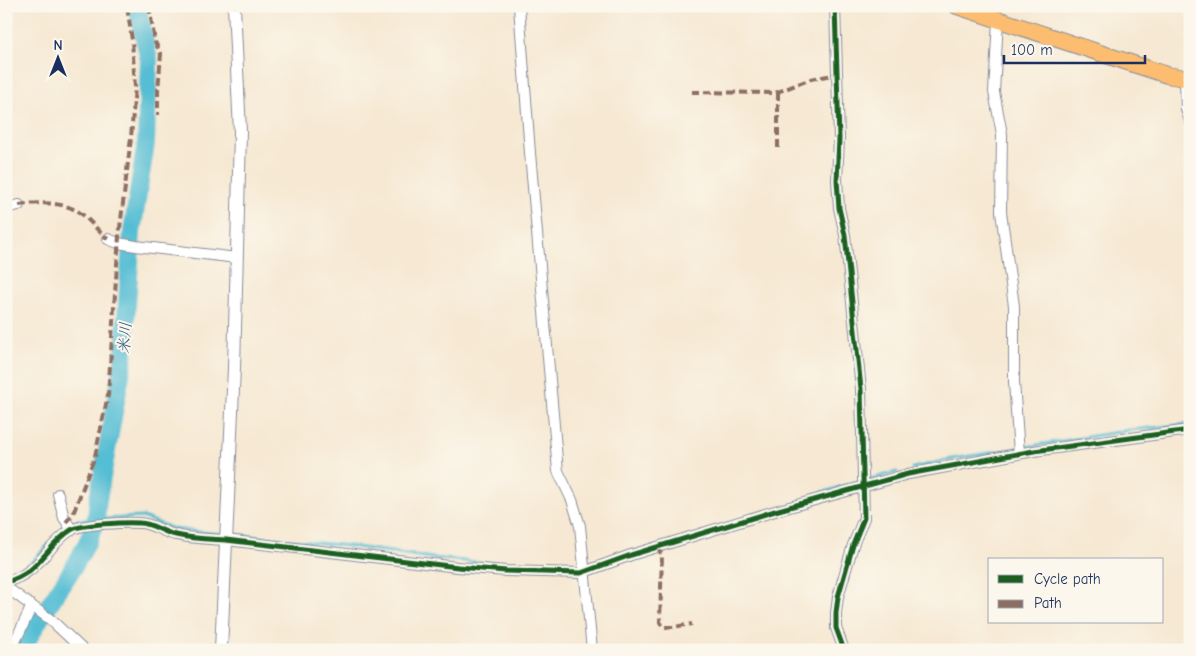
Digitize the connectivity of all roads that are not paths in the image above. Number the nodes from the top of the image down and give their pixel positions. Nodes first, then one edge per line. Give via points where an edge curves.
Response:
1 (234, 6) edge
2 (519, 6) edge
3 (836, 6) edge
4 (957, 6) edge
5 (998, 20) junction
6 (1188, 79) edge
7 (1190, 121) edge
8 (19, 205) dead end
9 (6, 208) edge
10 (108, 239) dead end
11 (237, 258) junction
12 (1190, 430) edge
13 (1019, 450) junction
14 (863, 481) junction
15 (58, 494) dead end
16 (70, 527) junction
17 (226, 540) junction
18 (584, 567) junction
19 (6, 582) edge
20 (6, 587) edge
21 (31, 605) junction
22 (11, 650) edge
23 (83, 650) edge
24 (221, 650) edge
25 (592, 650) edge
26 (844, 650) edge

1 - 11 street via 240,132
2 - 18 street via 558,471 580,526
3 - 14 street via 839,139 836,180 861,389
4 - 5 highway
5 - 6 highway
5 - 13 street via 994,92 1002,134 1001,212 1014,306 1014,382
6 - 7 street via 1186,109
8 - 9 street
10 - 11 street via 136,246
11 - 17 street
12 - 13 street
13 - 14 street
14 - 18 street via 640,553
14 - 26 street via 864,518 853,545 836,613 836,628
15 - 16 street via 61,511
16 - 17 street via 142,523 175,535
16 - 19 street via 28,573
17 - 18 street via 506,571 581,573
17 - 24 street
18 - 25 street
20 - 21 street
21 - 22 street
21 - 23 street

